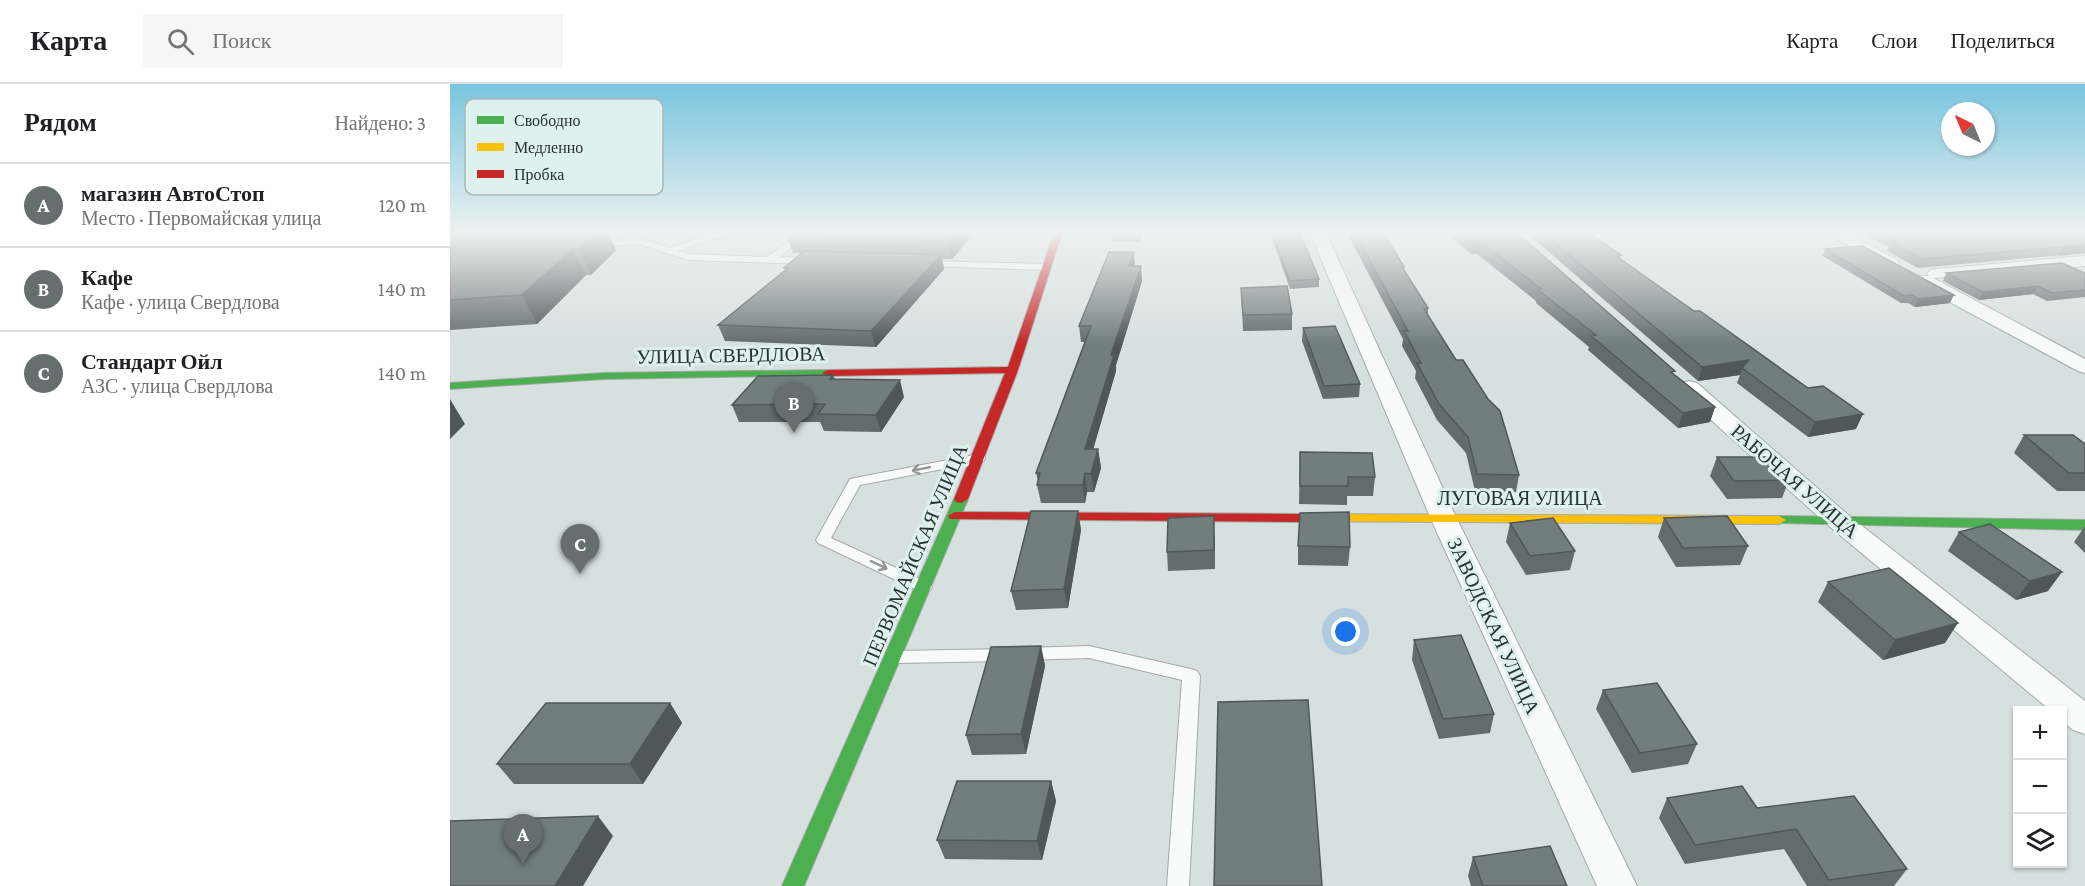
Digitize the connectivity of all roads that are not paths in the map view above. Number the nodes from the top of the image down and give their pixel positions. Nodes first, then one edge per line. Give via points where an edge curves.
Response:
1 (1045, 270) edge
2 (1334, 270) edge
3 (1904, 270) edge
4 (1978, 270) edge
5 (1914, 276) junction
6 (2085, 367) edge
7 (1012, 370) junction
8 (1671, 373) edge
9 (450, 386) edge
10 (979, 458) junction
11 (955, 516) junction
12 (1443, 517) junction
13 (1839, 520) junction
14 (2085, 525) edge
15 (924, 586) junction
16 (893, 657) junction
17 (2085, 720) edge
18 (793, 886) edge
19 (1178, 886) edge
20 (1617, 886) edge

1 - 7 main road, ПЕРВОМАЙСКАЯ УЛИЦА
2 - 12 street, ЗАВОДСКАЯ УЛИЦА
3 - 5 street
4 - 5 street
5 - 6 street
7 - 9 main road, УЛИЦА СВЕРДЛОВА via 604,376
7 - 10 main road, ПЕРВОМАЙСКАЯ УЛИЦА
8 - 13 street, РАБОЧАЯ УЛИЦА
10 - 11 main road, ПЕРВОМАЙСКАЯ УЛИЦА
10 -> 15 lane via 855,482 823,540
11 - 12 main road, ЛУГОВАЯ УЛИЦА
11 - 15 main road, ПЕРВОМАЙСКАЯ УЛИЦА
12 - 13 main road, ЛУГОВАЯ УЛИЦА
12 - 20 street, ЗАВОДСКАЯ УЛИЦА
13 - 14 main road, ЛУГОВАЯ УЛИЦА
13 - 17 street, РАБОЧАЯ УЛИЦА
15 - 16 main road, ПЕРВОМАЙСКАЯ УЛИЦА
16 - 18 main road, ПЕРВОМАЙСКАЯ УЛИЦА
16 - 19 lane via 1089,652 1191,676

